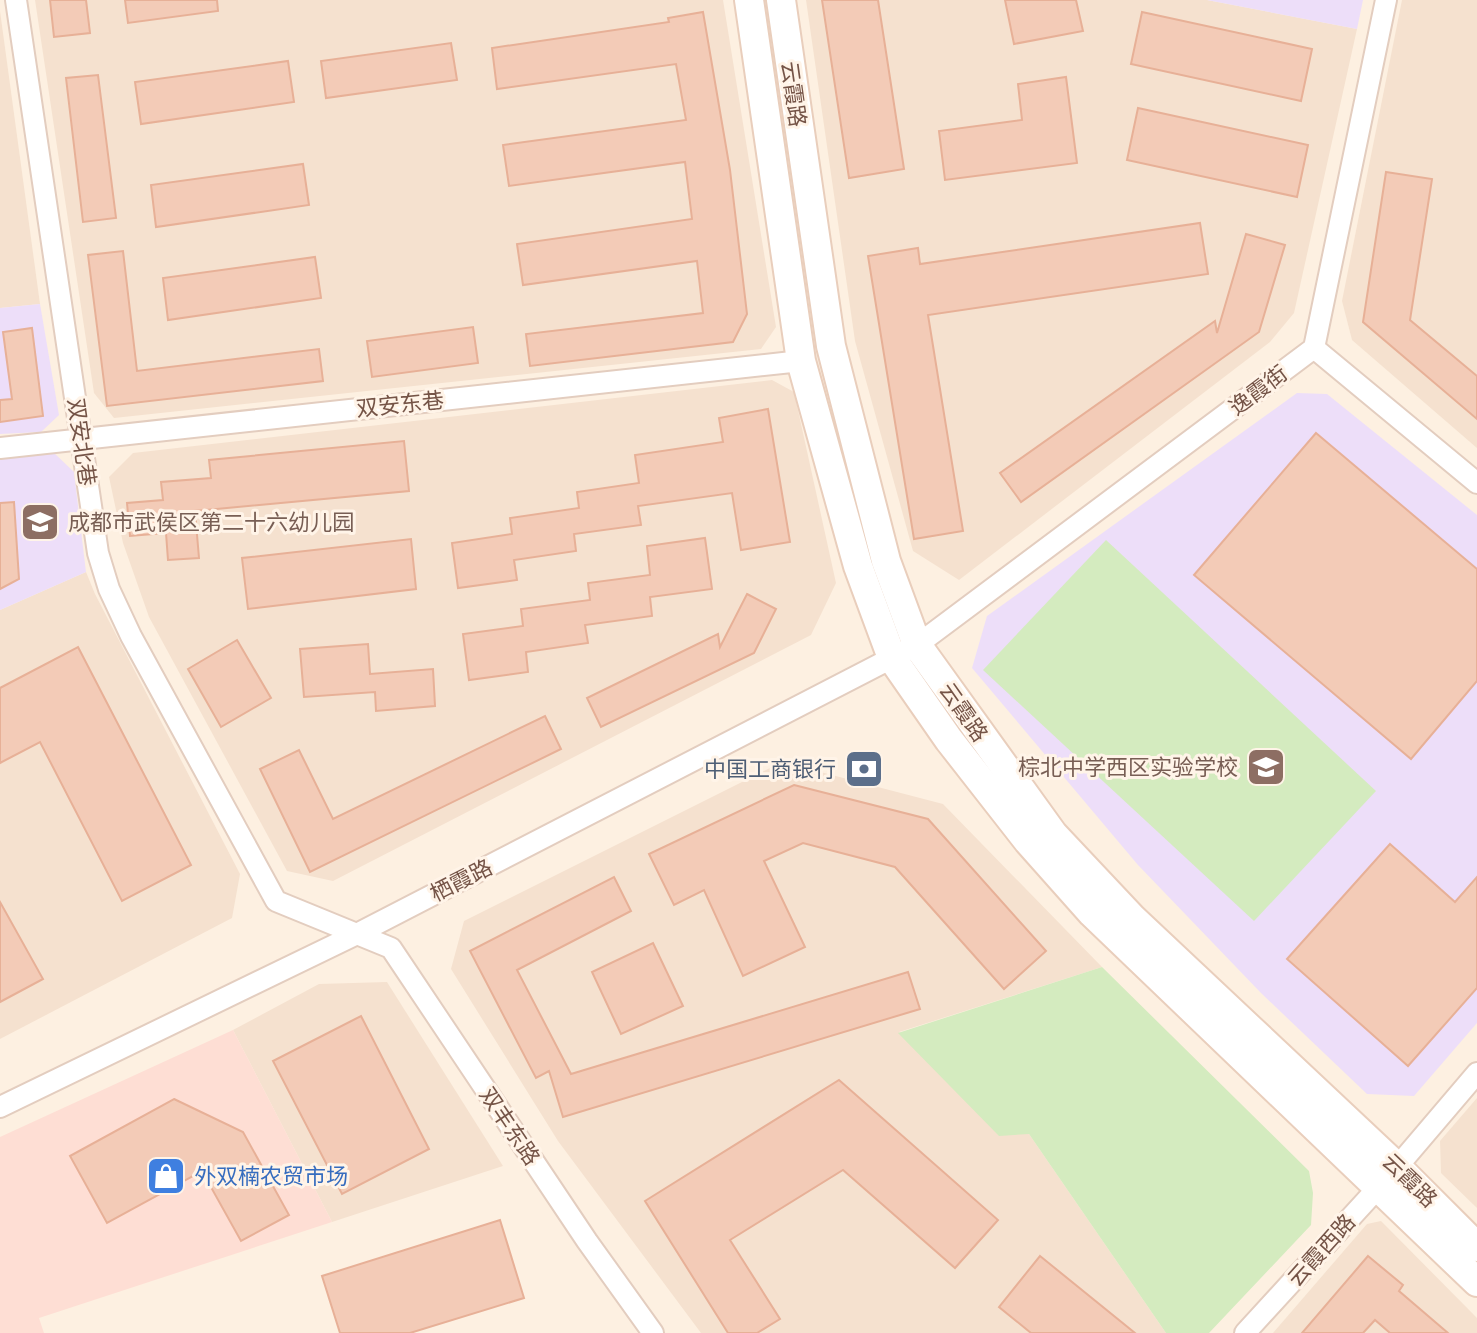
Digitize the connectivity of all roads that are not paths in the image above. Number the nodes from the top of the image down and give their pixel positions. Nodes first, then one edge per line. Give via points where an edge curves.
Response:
1 (16, 0) edge
2 (749, 0) edge
3 (781, 0) edge
4 (1386, 0) edge
5 (1314, 348) junction
6 (801, 361) junction
7 (82, 438) junction
8 (0, 448) edge
9 (1477, 483) edge
10 (905, 651) junction
11 (357, 934) junction
12 (1477, 1073) edge
13 (0, 1107) edge
14 (1388, 1176) junction
15 (1477, 1247) edge
16 (1477, 1282) edge
17 (653, 1333) edge
18 (1245, 1333) edge

1 - 7 street, 双安北巷
2 - 6 street
3 - 10 street, 云霞路 via 831,346
4 - 5 street
5 - 9 street
5 - 10 street, 逸霞街
6 - 7 street, 双安东巷
6 - 10 street via 858,566
7 - 8 street, 双安东巷
7 - 11 street, 双安北巷 via 98,553 109,589 276,901
10 - 11 street, 栖霞路
10 - 14 street, 云霞路 via 1053,834
11 - 13 street, 栖霞路
11 - 17 street, 双丰东路 via 391,948
12 - 14 street, 云霞西路
14 - 15 street, 云霞路
14 - 16 street
14 - 18 street, 云霞西路

